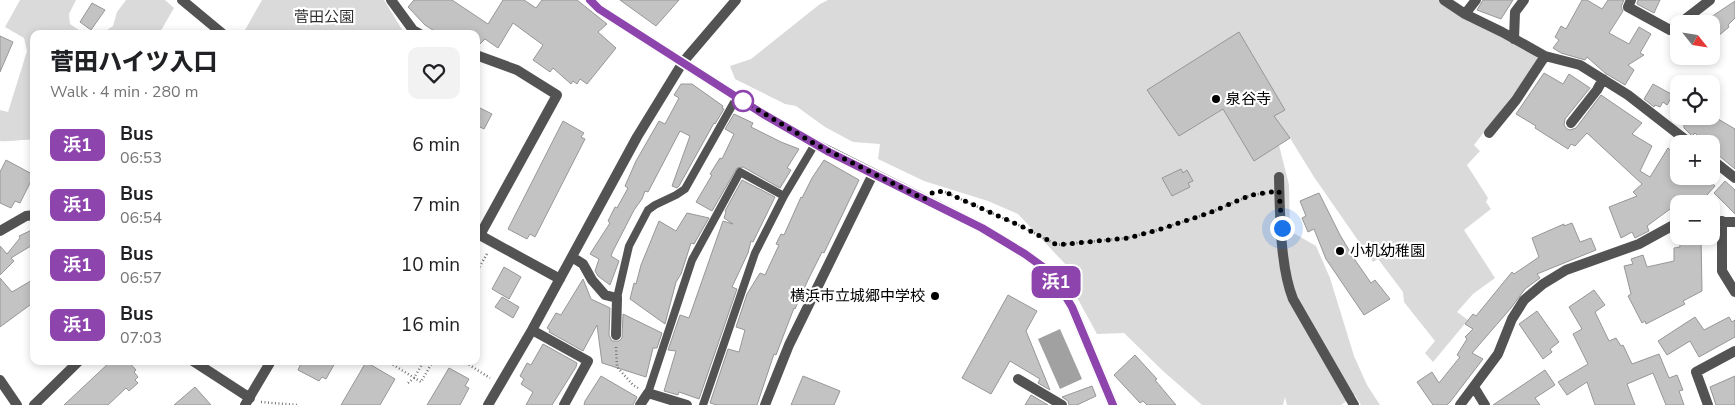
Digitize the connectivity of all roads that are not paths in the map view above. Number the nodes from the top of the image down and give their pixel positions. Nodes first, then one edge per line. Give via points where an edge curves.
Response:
1 (182, 0) edge
2 (391, 0) edge
3 (736, 0) edge
4 (1444, 0) edge
5 (1476, 0) edge
6 (1524, 0) edge
7 (1631, 0) edge
8 (1710, 0) edge
9 (594, 2) edge
10 (1465, 14) junction
11 (1691, 15) edge
12 (218, 30) edge
13 (413, 30) edge
14 (1670, 30) edge
15 (1514, 39) junction
16 (480, 56) edge
17 (1545, 56) junction
18 (683, 62) junction
19 (1603, 79) junction
20 (737, 97) junction
21 (1571, 122) dead end
22 (1489, 133) dead end
23 (1680, 135) edge
24 (815, 144) junction
25 (1720, 166) edge
26 (873, 174) junction
27 (1279, 177) dead end
28 (1735, 178) edge
29 (784, 196) junction
30 (30, 216) edge
31 (1722, 221) joint
32 (1735, 222) edge
33 (1670, 227) edge
34 (480, 230) edge
35 (0, 231) edge
36 (480, 235) edge
37 (572, 257) junction
38 (560, 279) junction
39 (1735, 292) edge
40 (617, 298) junction
41 (532, 330) junction
42 (616, 335) road end
43 (1732, 352) edge
44 (1735, 364) edge
45 (76, 365) edge
46 (198, 365) edge
47 (269, 365) edge
48 (0, 380) edge
49 (1018, 380) dead end
50 (1474, 387) junction
51 (648, 393) junction
52 (248, 401) edge
53 (17, 405) edge
54 (34, 405) edge
55 (488, 405) edge
56 (564, 405) edge
57 (640, 405) edge
58 (687, 405) edge
59 (703, 405) edge
60 (765, 405) edge
61 (1062, 405) edge
62 (1113, 405) edge
63 (1354, 405) edge
64 (1460, 405) edge
65 (1485, 405) edge
66 (1708, 405) edge

1 - 12 street
2 - 13 street
3 - 18 street
4 - 10 street
5 - 10 street
6 - 15 street via 1515,12
7 - 14 street via 1628,7
8 - 11 street
9 - 18 street
10 - 15 street
15 - 17 street
16 - 34 street via 517,70 557,95
17 - 19 street via 1580,65
17 - 22 street
18 - 20 street
18 - 37 street via 637,137
19 - 21 street
19 - 23 street via 1628,94
20 - 24 street
20 - 40 lane via 685,189 648,210 629,246
24 - 26 street
24 - 29 lane
25 - 28 street
26 - 60 street via 789,345
26 - 62 street via 982,228 1043,267 1072,307
27 - 63 street via 1288,286
29 - 51 lane via 740,172 692,260
29 - 59 lane via 755,253
30 - 35 street
31 - 32 street
31 - 39 street via 1722,272
33 - 50 street via 1639,244 1566,270 1543,284 1524,300 1512,319 1498,354
36 - 38 street
37 - 38 street
37 - 40 street via 583,264 605,295
38 - 41 street
40 - 42 street
41 - 55 street
41 - 56 street via 588,361
43 - 44 street
43 - 66 street via 1696,372
45 - 54 street
46 - 52 street
47 - 52 street
48 - 53 street
49 - 61 street
50 - 64 street
50 - 65 street
51 - 57 street
51 - 58 street

